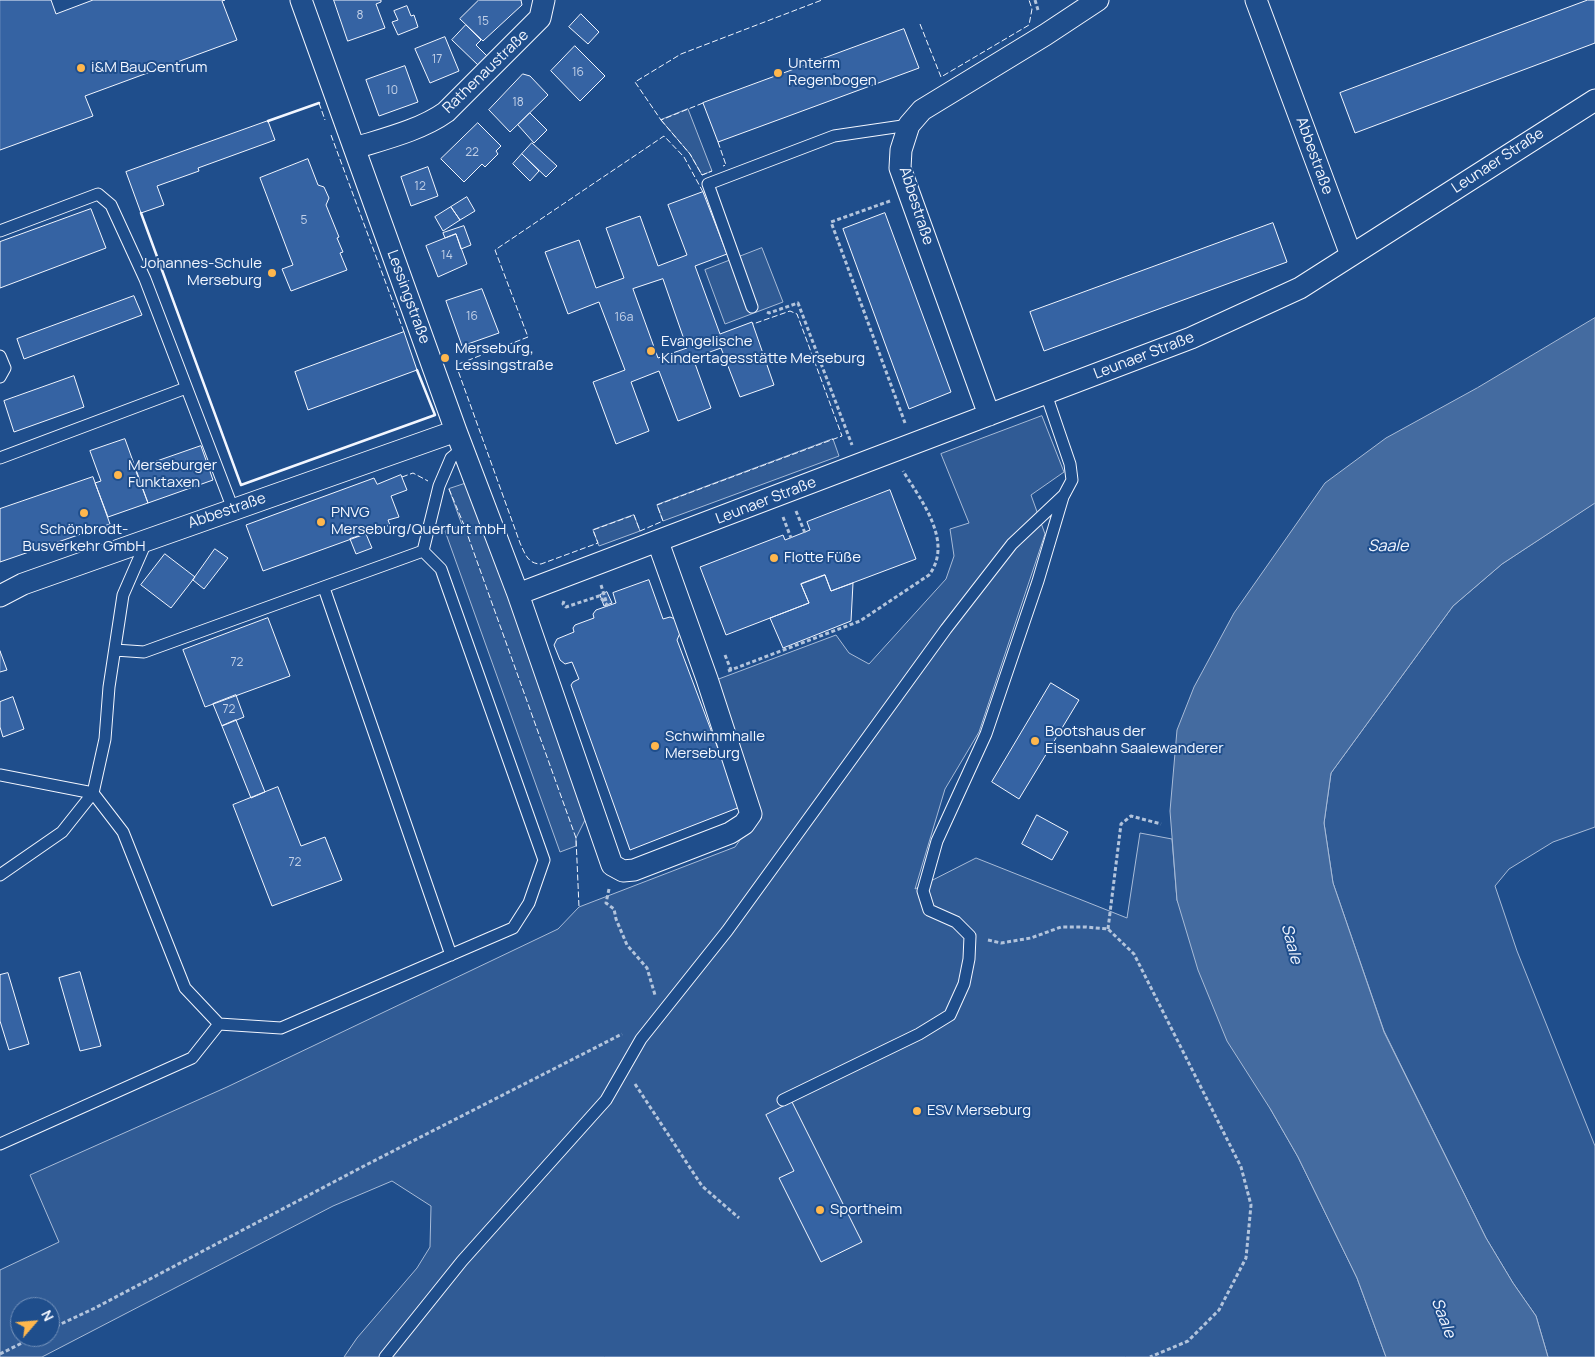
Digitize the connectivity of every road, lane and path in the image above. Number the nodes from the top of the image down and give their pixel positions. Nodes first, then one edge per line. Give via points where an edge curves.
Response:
1 (300, 0) edge
2 (544, 0) edge
3 (1034, 0) edge
4 (1098, 0) edge
5 (1256, 0) edge
6 (1038, 10) dead end
7 (1595, 100) edge
8 (909, 125) junction
9 (355, 148) junction
10 (898, 198) dead end
11 (0, 231) edge
12 (1351, 255) junction
13 (752, 308) joint
14 (0, 356) edge
15 (0, 377) edge
16 (186, 388) junction
17 (1046, 394) junction
18 (990, 415) junction
19 (908, 431) dead end
20 (460, 439) junction
21 (854, 452) dead end
22 (894, 452) junction
23 (0, 458) edge
24 (1064, 495) junction
25 (794, 505) dead end
26 (233, 509) junction
27 (780, 510) dead end
28 (805, 532) dead end
29 (791, 538) dead end
30 (147, 540) junction
31 (658, 542) junction
32 (424, 551) junction
33 (324, 588) junction
34 (602, 589) dead end
35 (518, 594) junction
36 (0, 596) edge
37 (568, 599) dead end
38 (114, 650) junction
39 (707, 679) junction
40 (0, 775) edge
41 (93, 793) junction
42 (1161, 824) dead end
43 (618, 868) junction
44 (0, 875) edge
45 (1108, 929) junction
46 (970, 936) junction
47 (451, 955) junction
48 (659, 1017) junction
49 (219, 1024) junction
50 (627, 1032) dead end
51 (626, 1069) junction
52 (783, 1100) dead end
53 (0, 1144) edge
54 (739, 1218) dead end
55 (60, 1324) edge
56 (14, 1347) edge
57 (0, 1354) edge
58 (385, 1357) edge
59 (1150, 1357) edge

1 - 9 street, Lessingstraße
2 - 9 street, Rathenaustraße via 540,18 446,112 422,125
3 - 6 path
4 - 8 street, Abbestraße via 922,110
5 - 12 street, Abbestraße
7 - 12 street, Leunaer Straße
8 - 13 lane via 834,136 708,184
8 - 18 street, Abbestraße via 901,150 900,168
9 - 20 street, Lessingstraße
10 - 19 path via 831,222
11 - 16 lane via 98,194 111,205 145,279
12 - 17 street, Leunaer Straße via 1300,288 1191,338
13 - 21 path via 769,313 798,303
14 - 15 lane via 5,368
16 - 23 lane
16 - 26 lane
17 - 18 street, Leunaer Straße
17 - 24 lane via 1070,464 1072,480
18 - 22 street, Leunaer Straße
20 - 26 street, Abbestraße
20 - 32 lane via 439,486
20 - 35 street, Lessingstraße
22 - 31 street, Leunaer Straße
22 - 39 path via 899,466 925,505 938,538 939,554 929,575 860,621
24 - 46 lane via 986,734 936,841 923,891 929,910 956,922
24 - 48 lane via 1006,552 946,629 727,932
25 - 28 path
26 - 30 street, Abbestraße
27 - 29 path
30 - 36 street, Abbestraße via 23,584
30 - 38 lane via 123,595
31 - 35 street, Leunaer Straße
31 - 39 street
32 - 33 lane
32 - 47 lane via 441,569 544,860 529,902 513,928
33 - 38 lane via 144,652
33 - 47 lane
34 - 37 path via 608,606 600,596 566,608 563,602
35 - 43 street via 612,864
38 - 41 lane via 105,738
39 - 43 street via 751,814 744,824 730,833 634,870
40 - 41 lane
41 - 44 lane via 62,832
41 - 49 lane via 123,832 185,988
42 - 45 path via 1132,816 1121,824
43 - 48 path via 606,903 614,909 627,945 647,968
45 - 46 path via 1061,927 1030,938 1001,943
45 - 59 path via 1134,954 1241,1167 1251,1206 1246,1258 1219,1310 1188,1340
46 - 52 lane via 964,984 950,1015 919,1034
47 - 49 lane via 281,1028
48 - 51 lane via 641,1039
49 - 53 lane via 192,1058
50 - 55 path
51 - 54 path via 702,1186
51 - 58 lane via 606,1100 462,1261
56 - 57 path

